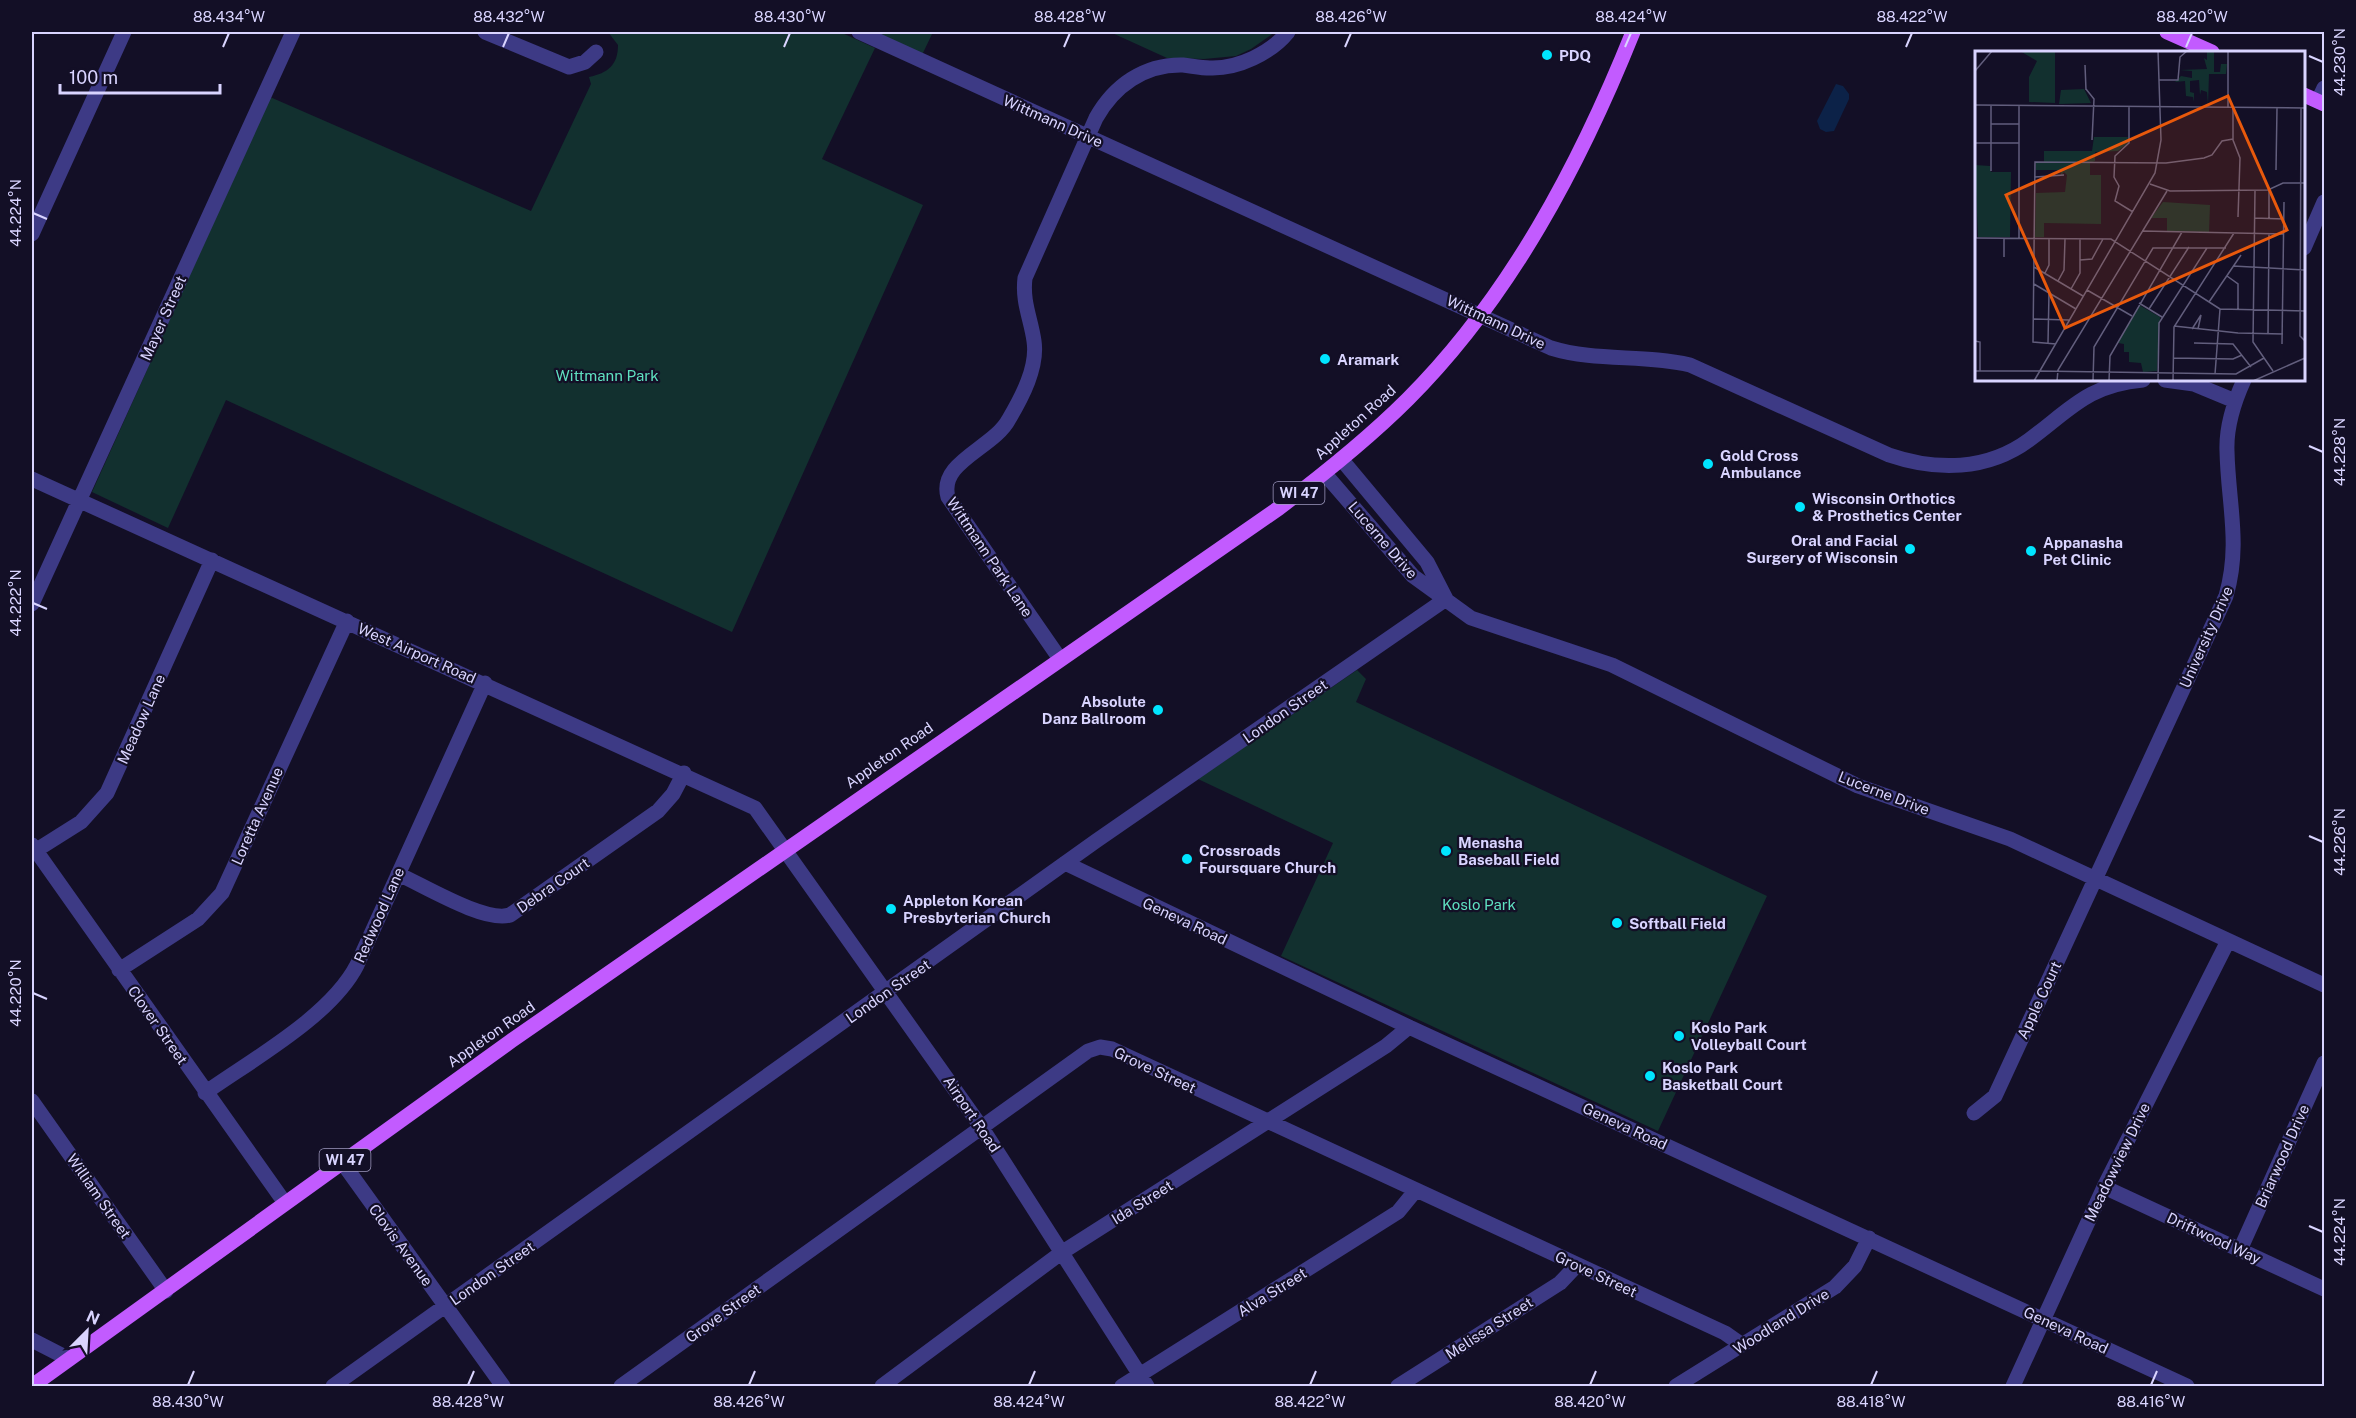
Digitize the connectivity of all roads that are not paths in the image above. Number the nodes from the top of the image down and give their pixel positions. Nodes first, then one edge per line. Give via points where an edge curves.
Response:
1 (124, 32) edge
2 (293, 32) edge
3 (486, 32) edge
4 (859, 32) edge
5 (1288, 32) edge
6 (1633, 32) edge
7 (2167, 32) edge
8 (2210, 51) edge
9 (596, 52) dead end
10 (2305, 94) edge
11 (2322, 98) edge
12 (1087, 136) junction
13 (2325, 202) edge
14 (32, 234) edge
15 (2305, 246) edge
16 (1479, 314) junction
17 (2136, 381) edge
18 (2172, 381) edge
19 (2244, 381) edge
20 (2235, 401) junction
21 (1342, 460) junction
22 (1325, 474) junction
23 (32, 479) edge
24 (79, 500) junction
25 (212, 560) junction
26 (1446, 599) junction
27 (32, 604) edge
28 (347, 621) junction
29 (1060, 659) junction
30 (485, 683) junction
31 (684, 773) junction
32 (33, 848) edge
33 (785, 849) junction
34 (1065, 863) junction
35 (398, 874) junction
36 (2095, 879) junction
37 (2228, 941) junction
38 (119, 970) junction
39 (2325, 985) edge
40 (886, 992) junction
41 (1409, 1027) junction
42 (2325, 1063) edge
43 (205, 1093) junction
44 (32, 1101) edge
45 (1974, 1113) dead end
46 (1268, 1123) junction
47 (982, 1128) junction
48 (342, 1162) junction
49 (2104, 1186) junction
50 (1416, 1190) junction
51 (285, 1203) junction
52 (1869, 1238) junction
53 (2240, 1250) junction
54 (1061, 1252) junction
55 (1577, 1265) junction
56 (2325, 1289) edge
57 (166, 1291) junction
58 (445, 1306) junction
59 (2044, 1320) junction
60 (32, 1340) edge
61 (1742, 1345) junction
62 (69, 1359) junction
63 (1144, 1381) edge
64 (2179, 1385) edge
65 (32, 1386) edge
66 (333, 1386) edge
67 (503, 1386) edge
68 (621, 1386) edge
69 (882, 1386) edge
70 (1122, 1386) edge
71 (1398, 1386) edge
72 (1676, 1386) edge
73 (2013, 1386) edge

1 - 14 street
2 - 24 street, Mayer Street
3 - 9 street via 569,67 585,62
4 - 12 street, Wittmann Drive
5 - 12 street via 1268,49 1243,62 1212,69 1164,67 1135,77 1108,98
6 - 16 main road, Appleton Road / WI 47 via 1593,124 1550,207
7 - 8 main road
10 - 11 main road
12 - 16 street, Wittmann Drive
12 - 29 street, Wittmann Park Lane via 1025,278 1024,306 1035,346 1033,367 1004,429 954,468 946,481 948,497
13 - 15 street
16 - 17 street, Wittmann Drive via 1569,353 1660,359 1690,365 1889,455 1934,465 1971,465 2008,452 2027,442 2076,401 2110,385
16 - 21 main road, Appleton Road / WI 47 via 1409,398
18 - 20 street via 2194,384
19 - 20 street, University Drive
20 - 36 street, University Drive via 2227,451 2235,537 2229,586
21 - 22 main road, Appleton Road / WI 47
21 - 26 street, Lucerne Drive via 1427,562
22 - 26 street, Lucerne Drive via 1413,576
22 - 29 main road, Appleton Road / WI 47
23 - 24 street, West Airport Road
24 - 25 street, West Airport Road
24 - 27 street, Mayer Street
25 - 28 street, West Airport Road
25 - 32 street, Meadow Lane via 107,794 81,822
26 - 34 street, London Street
26 - 36 street, Lucerne Drive via 1478,621 1612,665 1858,786 1988,830
28 - 30 street, West Airport Road
28 - 38 street, Loretta Avenue via 222,893 198,919
29 - 33 main road, Appleton Road / WI 47
30 - 31 street, West Airport Road
30 - 35 street, Redwood Lane
31 - 33 street, West Airport Road via 755,808
31 - 35 street, Debra Court via 658,811 510,915 486,914
32 - 38 street, Clover Street
33 - 40 street, Airport Road
33 - 48 main road, Appleton Road / WI 47
34 - 40 street, London Street
34 - 41 street, Geneva Road
35 - 43 street, Redwood Lane via 357,965 336,996
36 - 37 street, Lucerne Drive
36 - 45 street, Apple Court via 1995,1096
37 - 39 street, Lucerne Drive
37 - 49 street, Meadowview Drive
38 - 43 street, Clover Street
40 - 47 street, Airport Road
40 - 58 street, London Street
41 - 46 street, Ida Street
41 - 52 street, Geneva Road
42 - 53 street, Briarwood Drive
43 - 51 street, Clover Street
44 - 57 street, William Street
46 - 47 street, Grove Street via 1112,1049 1100,1047 1088,1051
46 - 50 street, Grove Street
46 - 54 street, Ida Street
47 - 54 street, Airport Road
47 - 68 street, Grove Street
48 - 51 main road, Appleton Road / WI 47
48 - 58 street, Clovis Avenue
49 - 53 street, Driftwood Way
49 - 59 street, Meadowview Drive
50 - 55 street, Grove Street
50 - 63 street, Alva Street via 1398,1212
51 - 57 main road, Appleton Road / WI 47
52 - 59 street, Geneva Road
52 - 61 street, Woodland Drive via 1855,1266 1835,1287
53 - 56 street, Driftwood Way
54 - 63 street, Airport Road
54 - 69 street, Ida Street
55 - 61 street, Grove Street via 1725,1333
55 - 71 street, Melissa Street via 1560,1282
57 - 62 main road, Appleton Road / WI 47
58 - 66 street, London Street
58 - 67 street, Clovis Avenue
59 - 64 street, Geneva Road
59 - 73 street, Meadowview Drive
60 - 62 street
61 - 72 street, Woodland Drive
62 - 65 main road, Appleton Road / WI 47
63 - 70 street, Alva Street

